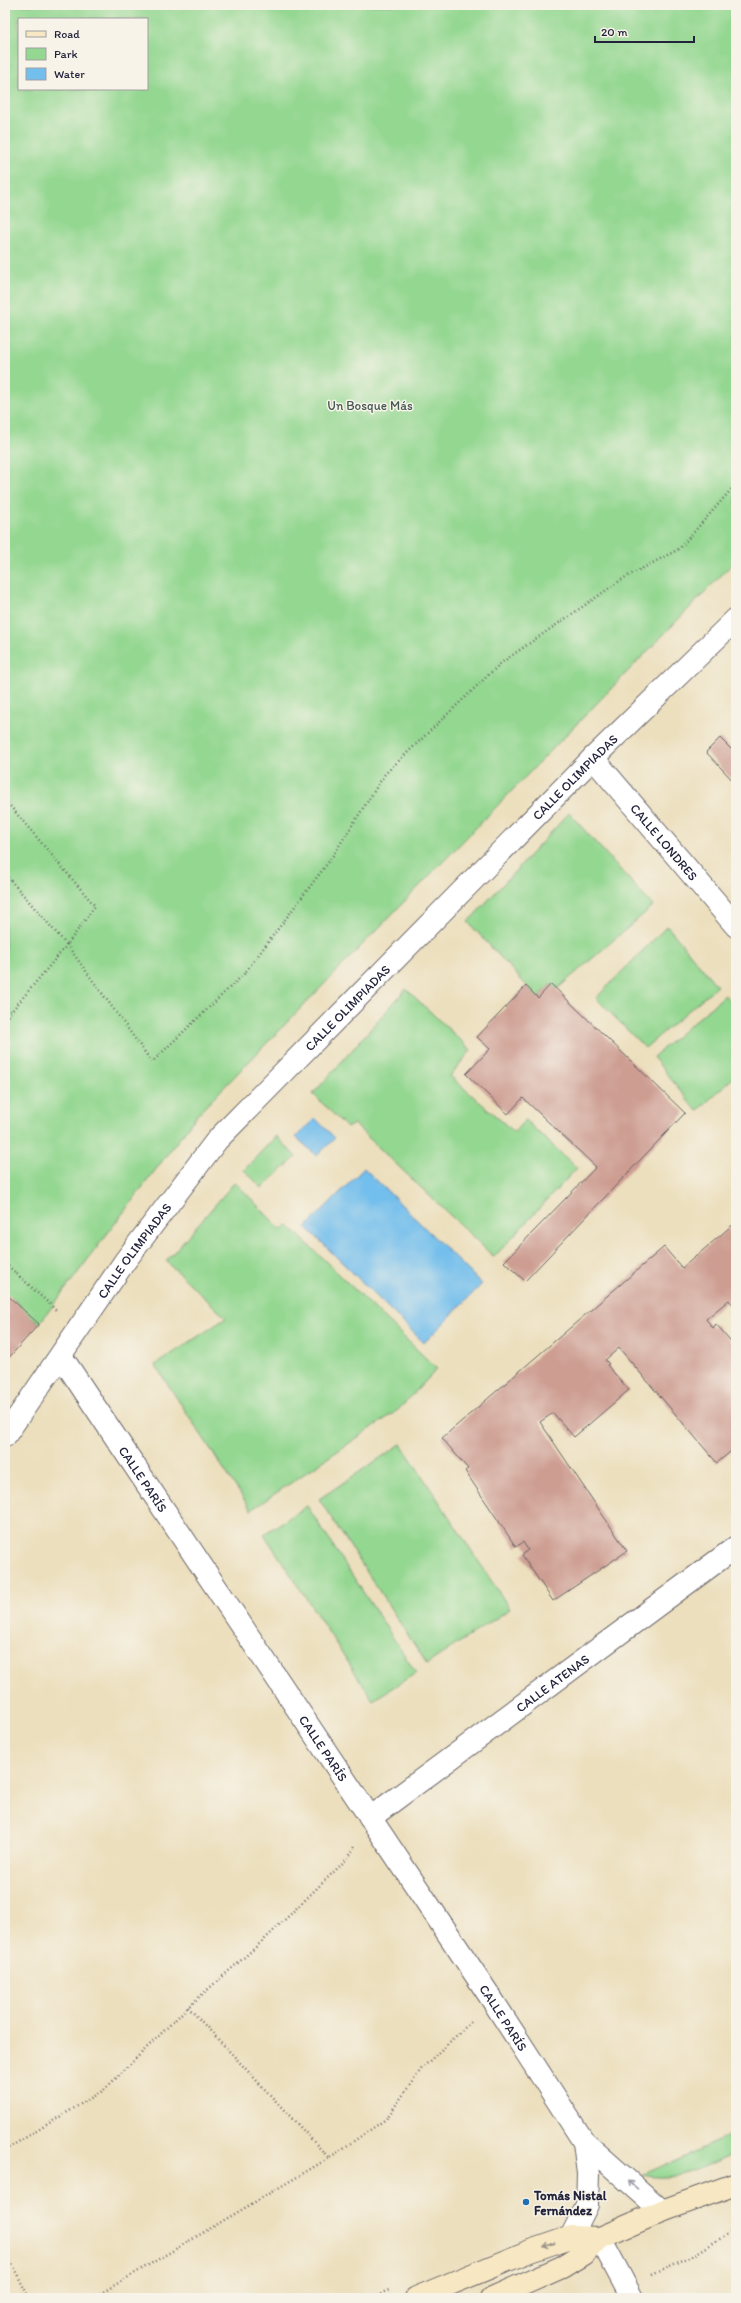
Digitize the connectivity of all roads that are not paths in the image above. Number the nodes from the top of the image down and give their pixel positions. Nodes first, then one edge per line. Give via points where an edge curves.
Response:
1 (736, 619) edge
2 (593, 758) junction
3 (736, 926) edge
4 (61, 1356) junction
5 (5, 1436) edge
6 (736, 1547) edge
7 (370, 1818) junction
8 (584, 2142) junction
9 (736, 2184) edge
10 (662, 2211) junction
11 (571, 2237) junction
12 (600, 2238) junction
13 (416, 2298) edge
14 (492, 2298) edge
15 (632, 2298) edge

1 - 2 street, CALLE OLIMPIADAS
2 - 3 street, CALLE LONDRES
2 - 4 street, CALLE OLIMPIADAS via 218,1140 125,1261
4 - 5 street, CALLE OLIMPIADAS
4 - 7 street, CALLE PARÍS
6 - 7 street, CALLE ATENAS
7 - 8 street, CALLE PARÍS
10 -> 8 street, CALLE PARÍS
8 - 11 street, CALLE PARÍS via 588,2174 587,2205
9 - 10 main road
10 - 12 main road
11 - 12 main road
11 -> 13 main road
12 - 14 main road via 583,2254 562,2267
12 - 15 street

